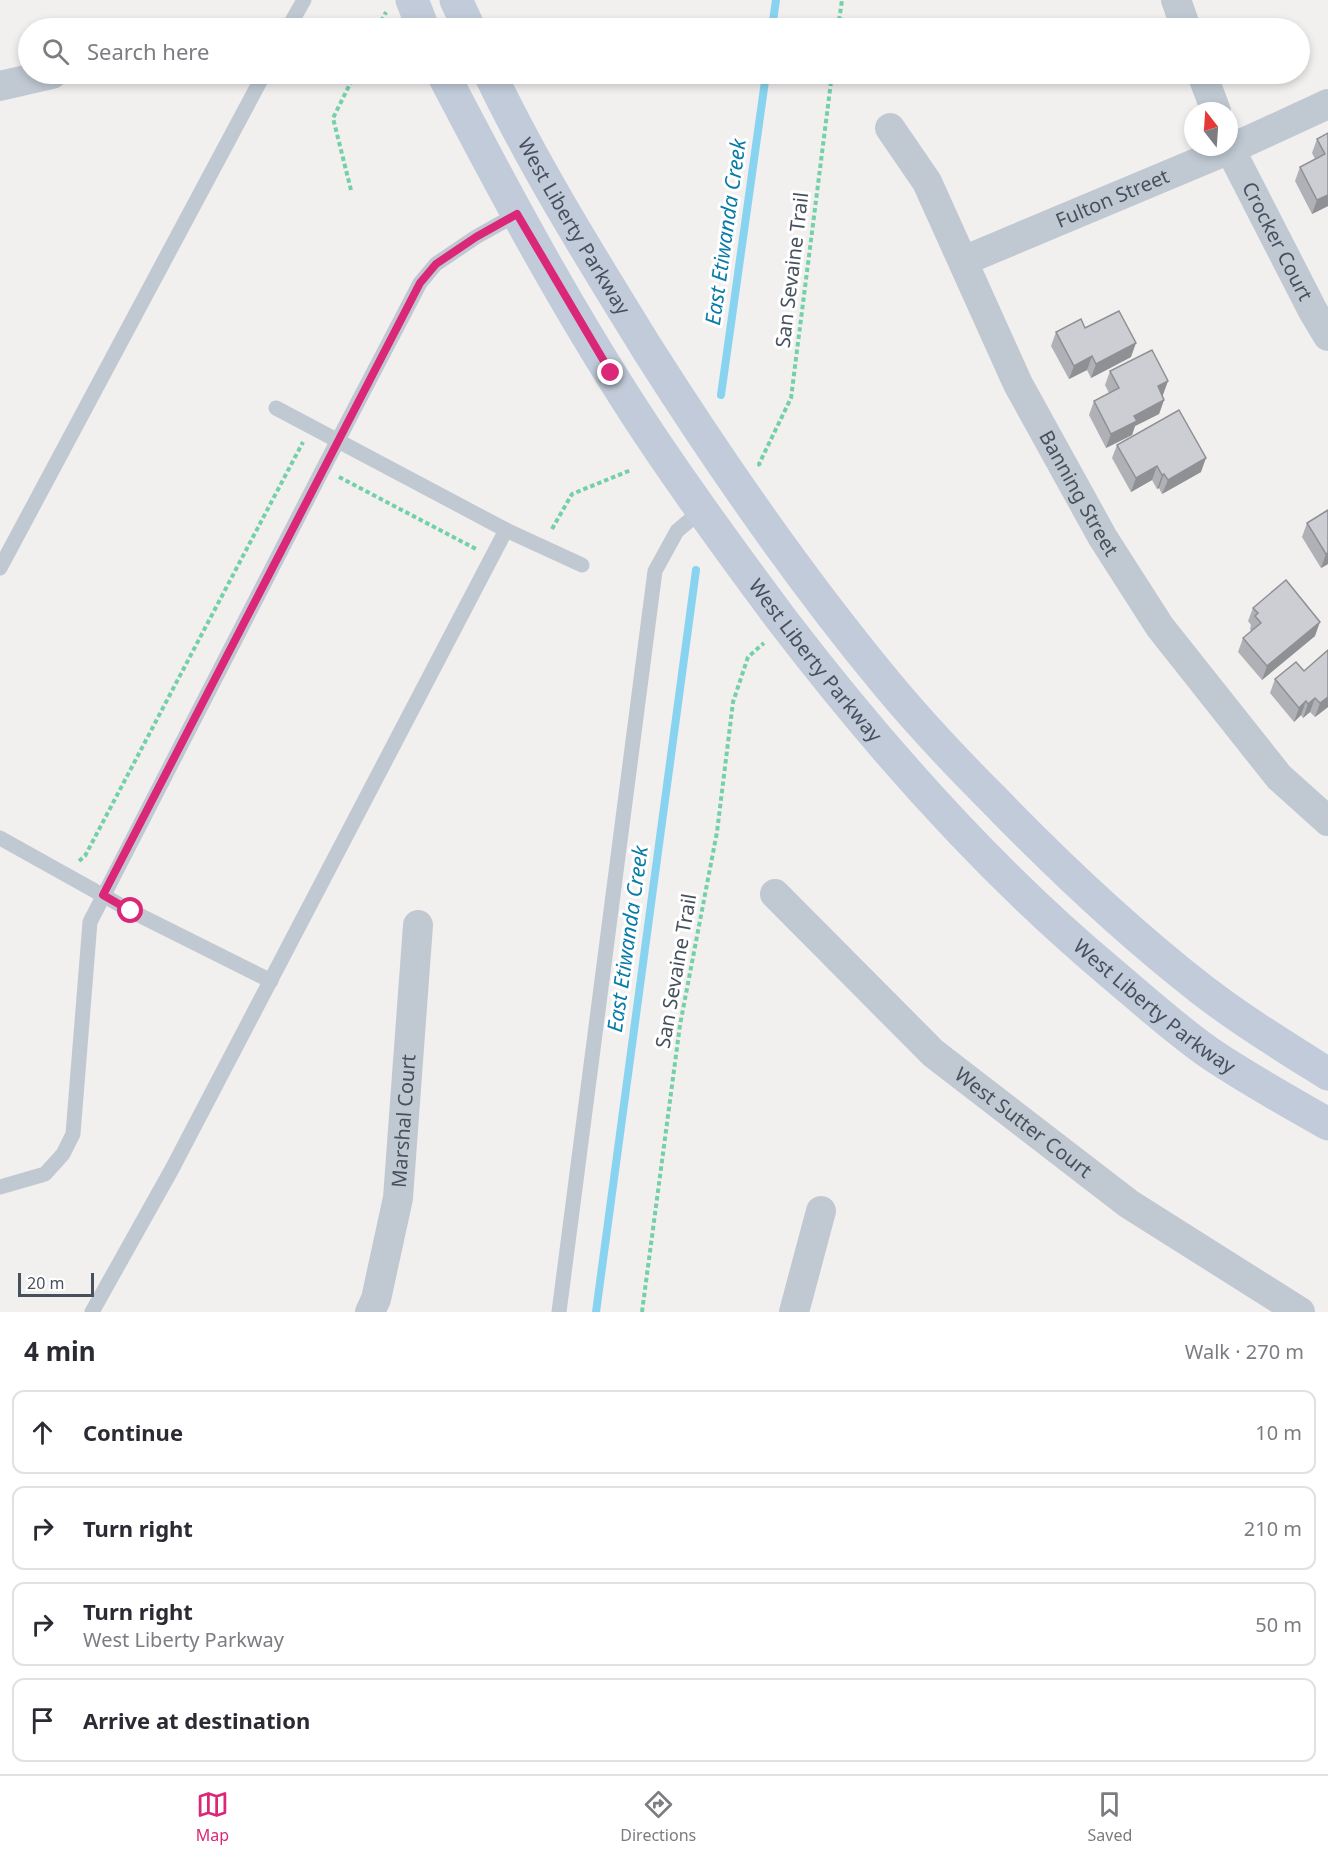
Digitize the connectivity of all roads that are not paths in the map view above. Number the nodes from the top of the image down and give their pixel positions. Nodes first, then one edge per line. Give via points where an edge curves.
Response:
1 (304, 0) edge
2 (456, 0) edge
3 (1176, 0) edge
4 (401, 3) edge
5 (294, 18) edge
6 (414, 18) edge
7 (464, 18) edge
8 (1182, 18) edge
9 (18, 82) edge
10 (259, 84) edge
11 (448, 84) edge
12 (495, 84) edge
13 (1206, 84) edge
14 (0, 86) edge
15 (1213, 102) edge
16 (1328, 104) edge
17 (466, 118) junction
18 (890, 128) dead end
19 (1238, 144) edge
20 (1210, 156) edge
21 (1233, 156) edge
22 (517, 214) junction
23 (568, 221) junction
24 (963, 261) junction
25 (1328, 336) edge
26 (276, 408) dead end
27 (338, 440) junction
28 (702, 510) junction
29 (506, 530) junction
30 (582, 565) dead end
31 (0, 568) edge
32 (1328, 821) edge
33 (0, 838) edge
34 (775, 894) dead end
35 (103, 895) junction
36 (418, 925) dead end
37 (271, 981) junction
38 (1328, 1074) edge
39 (1328, 1124) edge
40 (0, 1187) edge
41 (821, 1211) dead end
42 (92, 1312) edge
43 (370, 1312) edge
44 (559, 1312) edge
45 (794, 1312) edge
46 (1300, 1312) edge

1 - 5 lane
2 - 7 street
3 - 8 street
4 - 6 street
9 - 14 street
10 - 31 lane
11 - 17 street, West Liberty Parkway
12 - 23 street, West Liberty Parkway
13 - 15 street
16 - 19 street, Fulton Street
17 - 22 street, West Liberty Parkway
17 - 23 street via 494,133 544,220 552,226
18 - 24 street, Banning Street via 927,182
20 - 24 street, Fulton Street
21 - 25 street, Crocker Court
22 - 27 lane via 436,264 420,283
22 - 28 street, West Liberty Parkway via 635,412
23 - 38 street, West Liberty Parkway via 751,503 820,599 904,703 960,765 1093,897 1202,990
24 - 32 street, Banning Street via 1018,384 1103,538 1160,627 1280,777
26 - 27 lane
27 - 29 lane
27 - 35 lane
28 - 39 street, West Liberty Parkway via 822,673 909,775 1009,881 1067,936 1208,1051
28 - 44 lane via 677,531 655,571
29 - 30 lane
29 - 37 lane
33 - 35 lane
34 - 46 street, West Sutter Court via 933,1053 1129,1204
35 - 37 lane
35 - 40 lane via 90,922 87,945 73,1134 63,1154 45,1174
36 - 43 street, Marshal Court via 398,1198
37 - 42 lane
41 - 45 street

